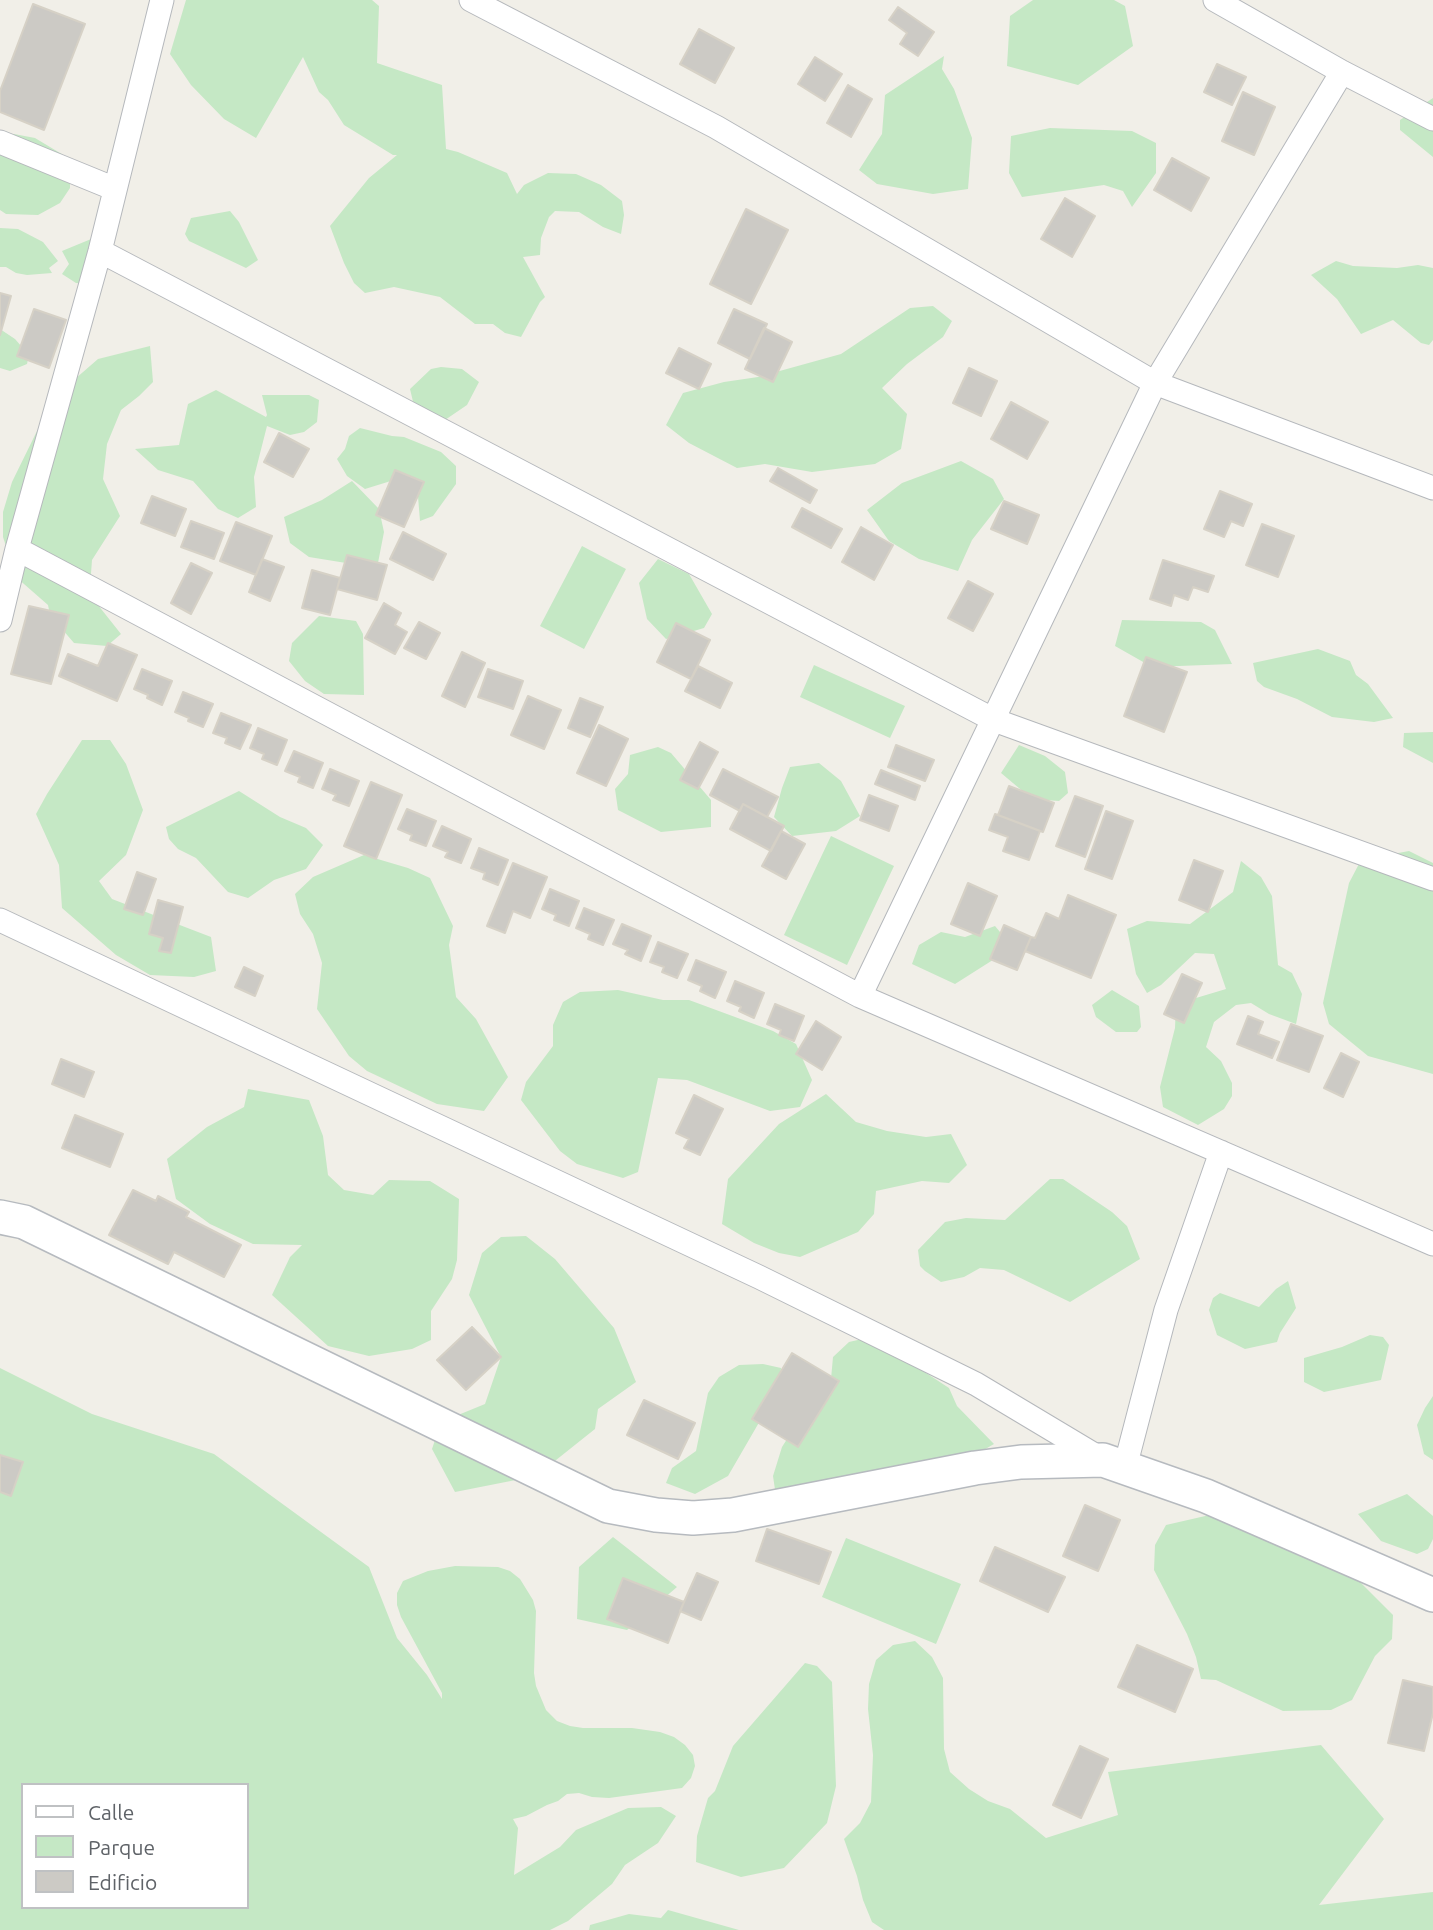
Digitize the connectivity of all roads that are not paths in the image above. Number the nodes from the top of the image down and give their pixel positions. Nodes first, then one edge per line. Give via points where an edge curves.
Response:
1 (162, 0) edge
2 (471, 0) edge
3 (1215, 0) edge
4 (1238, 6) edge
5 (1342, 72) junction
6 (1433, 119) edge
7 (0, 142) edge
8 (115, 189) junction
9 (100, 250) junction
10 (1155, 383) junction
11 (1433, 488) edge
12 (16, 550) junction
13 (0, 620) edge
14 (993, 720) junction
15 (1433, 879) edge
16 (0, 920) edge
17 (860, 996) junction
18 (1221, 1152) junction
19 (0, 1217) edge
20 (1433, 1244) edge
21 (1114, 1464) junction
22 (1433, 1594) edge

1 - 8 street
2 - 10 street via 716,127
3 - 4 street
4 - 5 street
5 - 6 street
5 - 10 street
7 - 8 street
8 - 9 street
9 - 12 street
9 - 14 street
10 - 11 street
10 - 14 street
12 - 13 street
12 - 17 street
14 - 15 street
14 - 17 street
16 - 21 street via 759,1277 976,1384
17 - 18 street
18 - 20 street
18 - 21 street
19 - 21 main road via 24,1222 608,1506 694,1518 733,1515 975,1468 1021,1462
21 - 22 main road via 1206,1496

